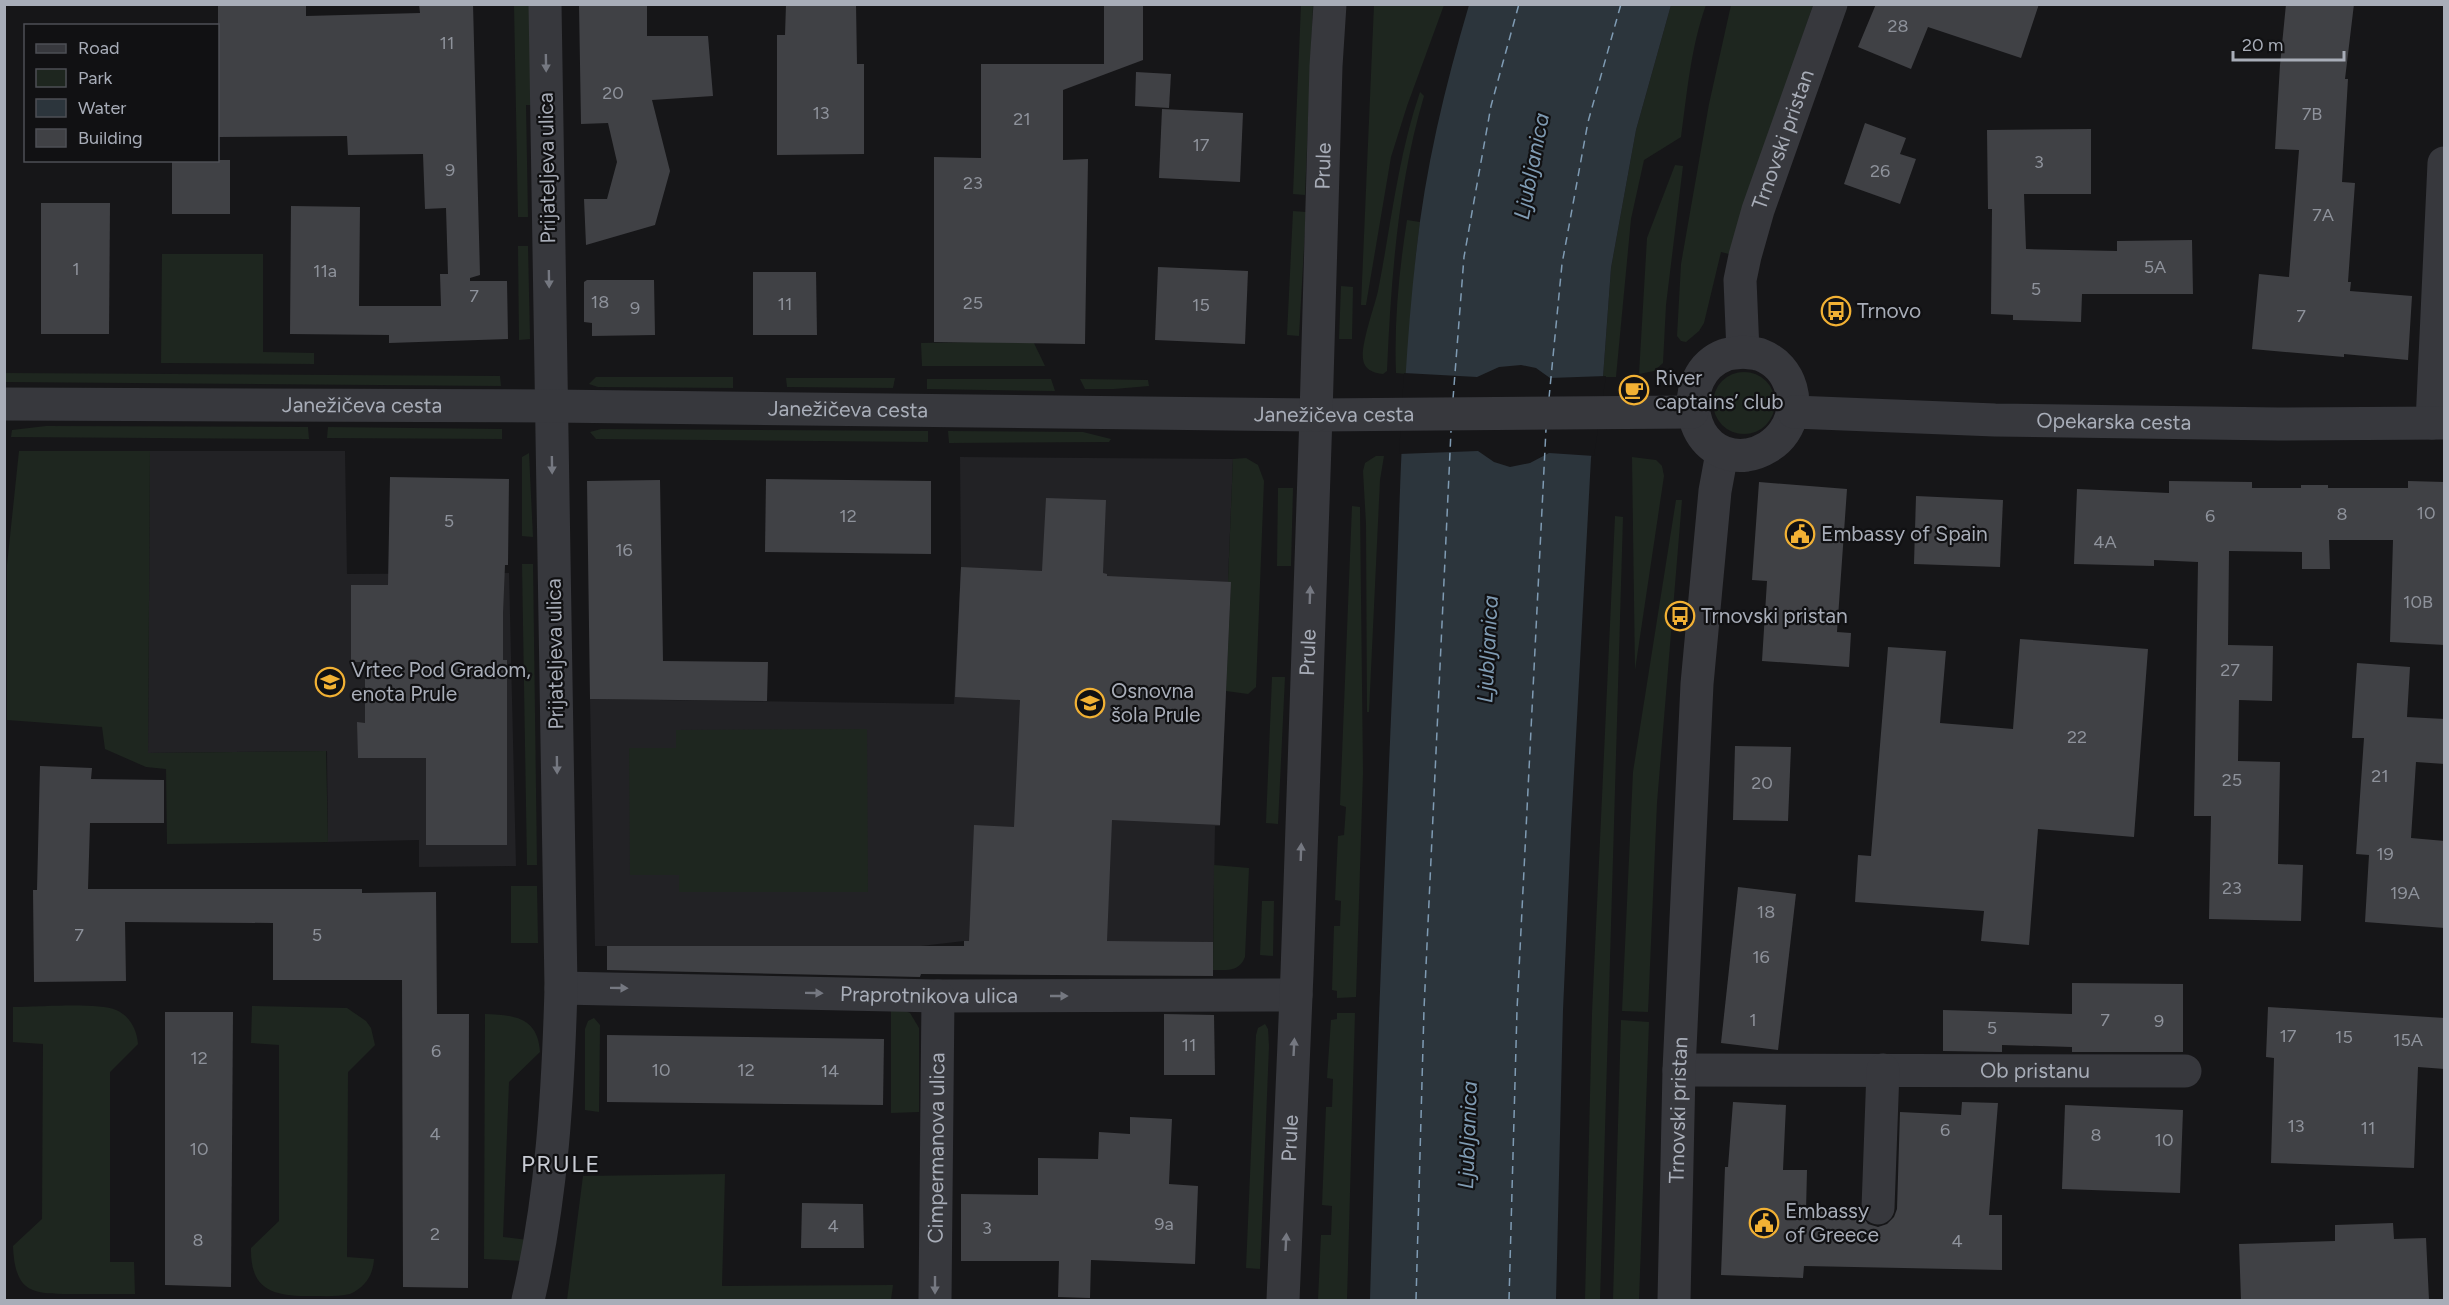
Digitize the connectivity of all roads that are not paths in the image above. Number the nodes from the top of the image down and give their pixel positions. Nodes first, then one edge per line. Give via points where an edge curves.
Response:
1 (545, 4) edge
2 (1330, 4) edge
3 (1831, 4) edge
4 (2445, 163) edge
5 (1743, 352) junction
6 (4, 404) edge
7 (551, 406) junction
8 (1692, 412) junction
9 (1794, 412) junction
10 (1316, 415) junction
11 (2438, 423) edge
12 (1722, 453) junction
13 (561, 987) junction
14 (1296, 995) junction
15 (938, 996) junction
16 (1679, 1070) junction
17 (1883, 1070) junction
18 (2185, 1071) dead end
19 (1878, 1208) dead end
20 (528, 1300) edge
21 (935, 1300) edge
22 (1283, 1300) edge
23 (1674, 1300) edge

1 -> 7 street, Prijateljeva ulica
2 - 10 street, Prule
3 - 5 street, Trnovski pristan via 1751,233 1740,280
4 - 11 street, Opekarska cesta
5 - 8 street via 1725,355 1702,374
5 - 9 street via 1762,355 1779,367 1790,382
6 - 7 street, Janežičeva cesta
7 - 10 street, Janežičeva cesta
7 -> 13 street, Prijateljeva ulica
8 - 10 street, Janežičeva cesta
8 - 12 street via 1699,431
9 - 11 street, Opekarska cesta via 1995,420
9 - 12 street via 1782,436 1768,448 1738,456
14 -> 10 street, Prule
12 - 16 street, Trnovski pristan via 1697,684
13 -> 15 street, Praprotnikova ulica
13 - 20 street, Prijateljeva ulica via 551,1164
15 -> 14 street, Praprotnikova ulica
22 -> 14 street, Prule
15 -> 21 street, Cimpermanova ulica
16 - 17 street, Ob pristanu
16 - 23 street, Trnovski pristan
17 - 18 street, Ob pristanu
17 - 19 street

